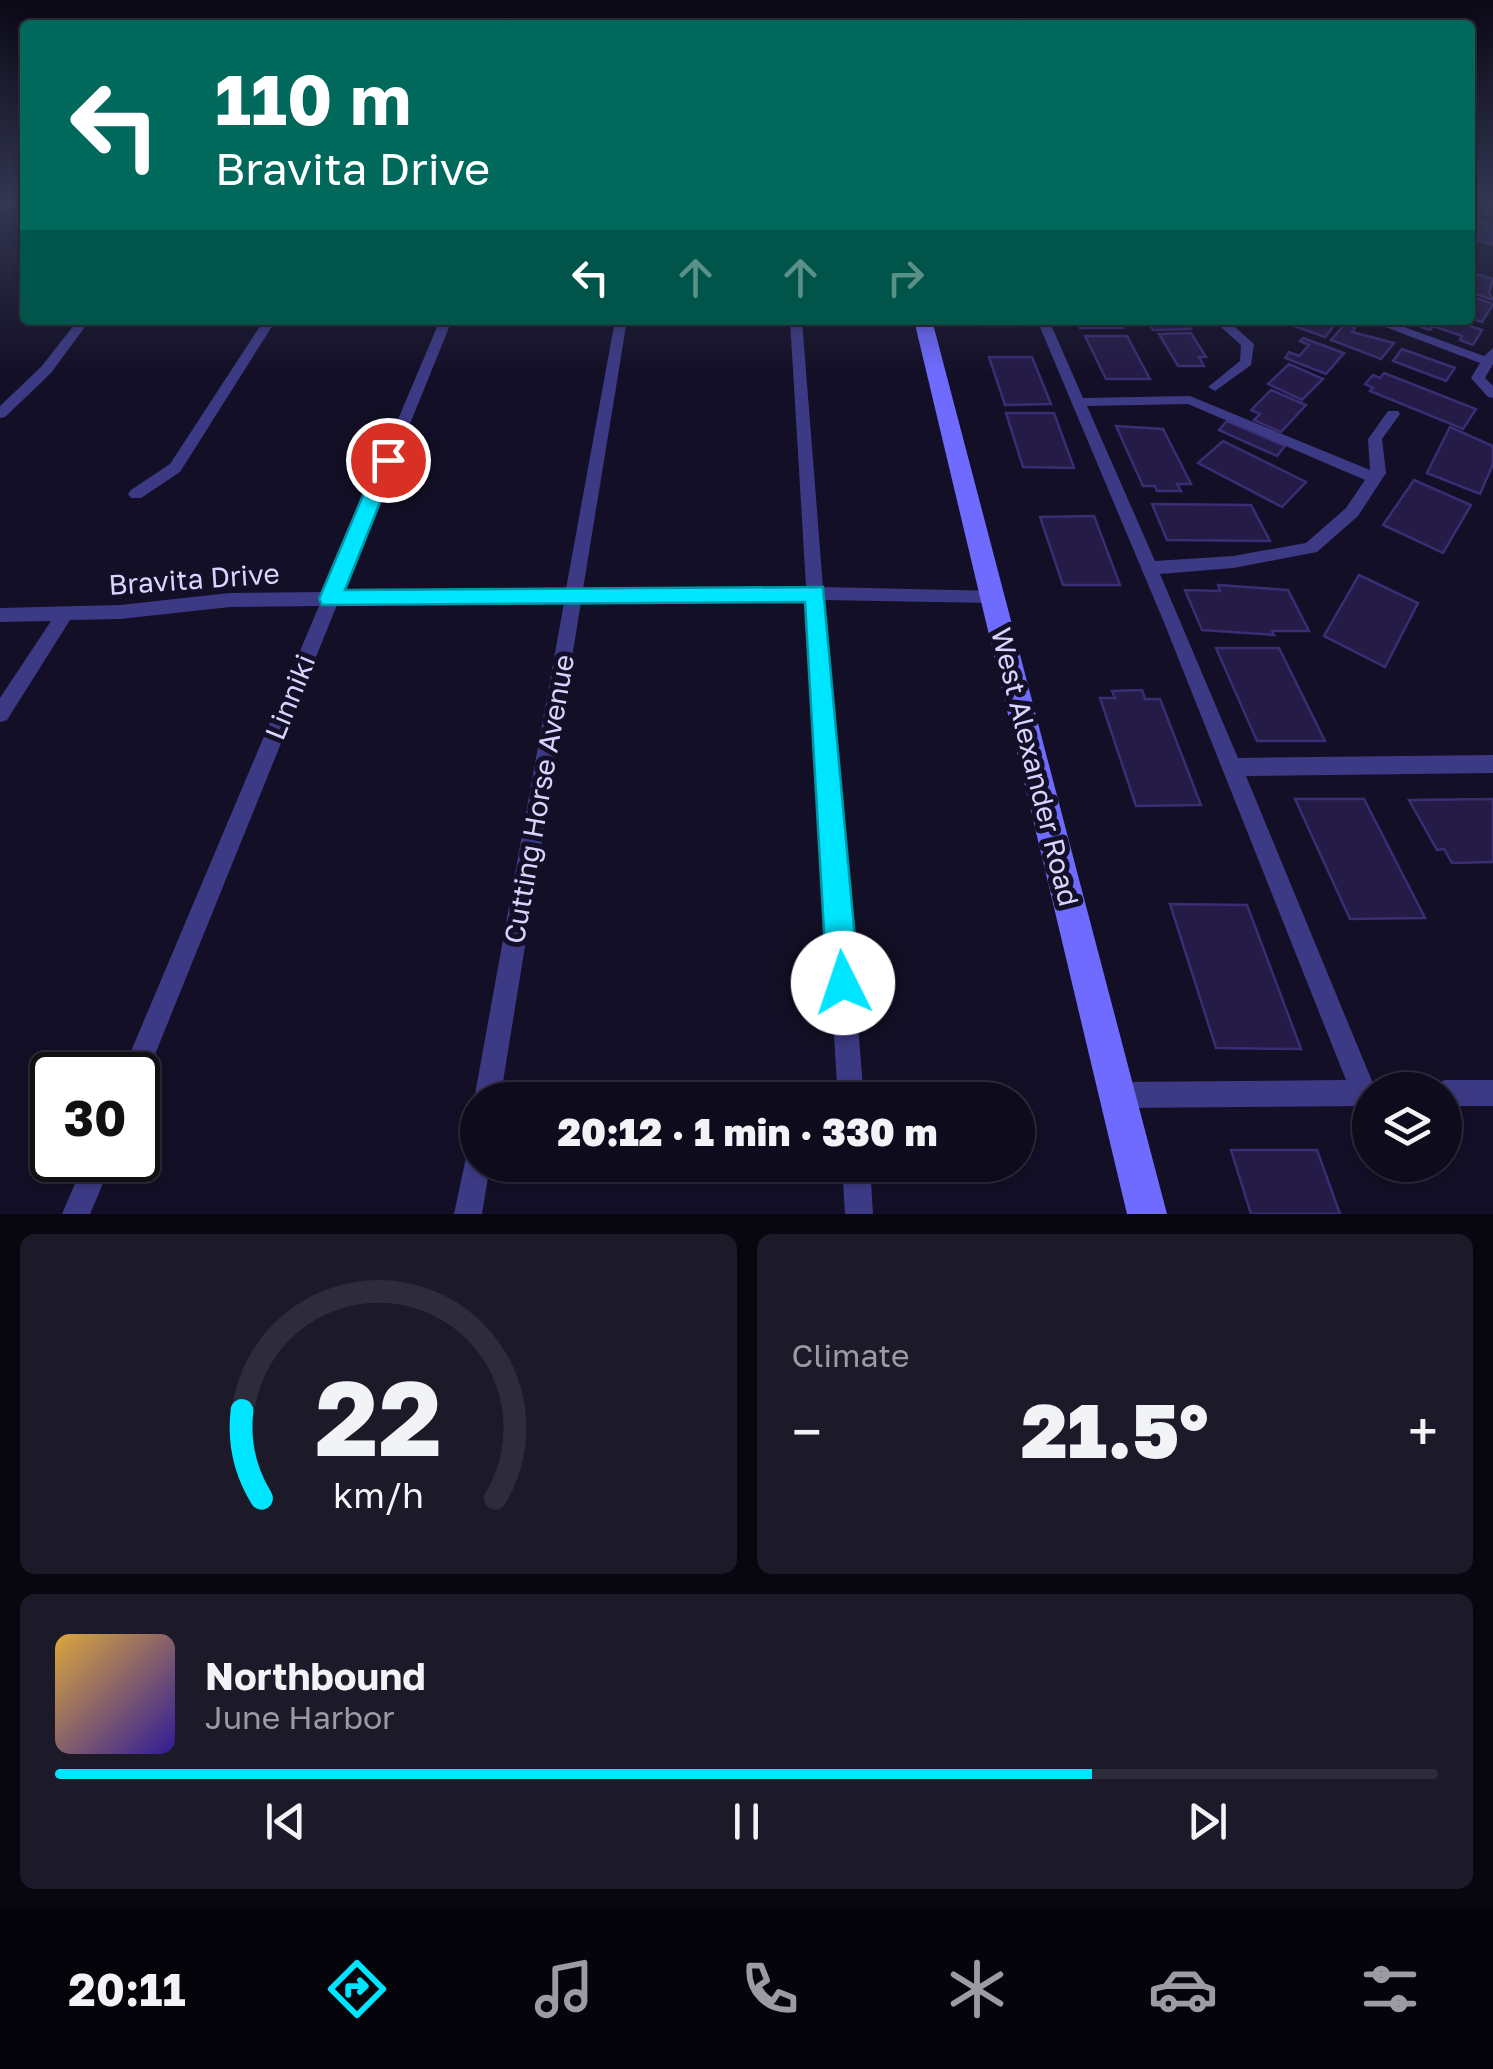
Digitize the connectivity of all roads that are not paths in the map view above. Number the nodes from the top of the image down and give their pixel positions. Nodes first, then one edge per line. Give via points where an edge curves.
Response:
1 (80, 325) edge
2 (267, 325) edge
3 (444, 325) edge
4 (619, 325) edge
5 (796, 325) edge
6 (924, 325) edge
7 (1045, 325) edge
8 (1224, 325) edge
9 (1389, 325) edge
10 (1490, 356) edge
11 (1215, 387) dead end
12 (1493, 394) edge
13 (1077, 402) junction
14 (0, 414) edge
15 (1393, 414) dead end
16 (1374, 478) junction
17 (136, 494) dead end
18 (1150, 568) junction
19 (815, 593) junction
20 (573, 596) junction
21 (992, 596) junction
22 (330, 599) junction
23 (64, 615) junction
24 (0, 616) edge
25 (0, 714) edge
26 (1493, 764) edge
27 (1233, 767) junction
28 (143, 1052) edge
29 (1358, 1072) edge
30 (491, 1082) edge
31 (850, 1082) edge
32 (1352, 1093) edge
33 (1462, 1093) edge
34 (1493, 1093) edge
35 (1117, 1095) junction
36 (89, 1182) edge
37 (474, 1182) edge
38 (857, 1182) edge
39 (76, 1214) edge
40 (468, 1214) edge
41 (860, 1214) edge
42 (1147, 1214) edge

1 - 14 street
2 - 17 street via 175,468
3 - 22 street, Linniki
4 - 20 street, Cutting Horse Avenue
5 - 19 street
6 - 21 main road, West Alexander Road
7 - 13 street
8 - 11 street via 1248,344 1246,362
9 - 10 street
10 - 12 street via 1478,378
13 - 16 street via 1190,400
13 - 18 street
15 - 16 street via 1374,439
16 - 18 street via 1352,512 1311,548
18 - 27 street
19 - 20 street, Bravita Drive
19 - 21 street, Bravita Drive
19 - 31 street
20 - 22 street, Bravita Drive
20 - 30 street, Cutting Horse Avenue
21 - 35 main road, West Alexander Road
22 - 23 street, Bravita Drive via 230,600
22 - 28 street, Linniki
23 - 24 street, Bravita Drive
23 - 25 street
26 - 27 street
27 - 29 street
32 - 35 street
33 - 34 street
35 - 42 main road, West Alexander Road
36 - 39 street
37 - 40 street
38 - 41 street

